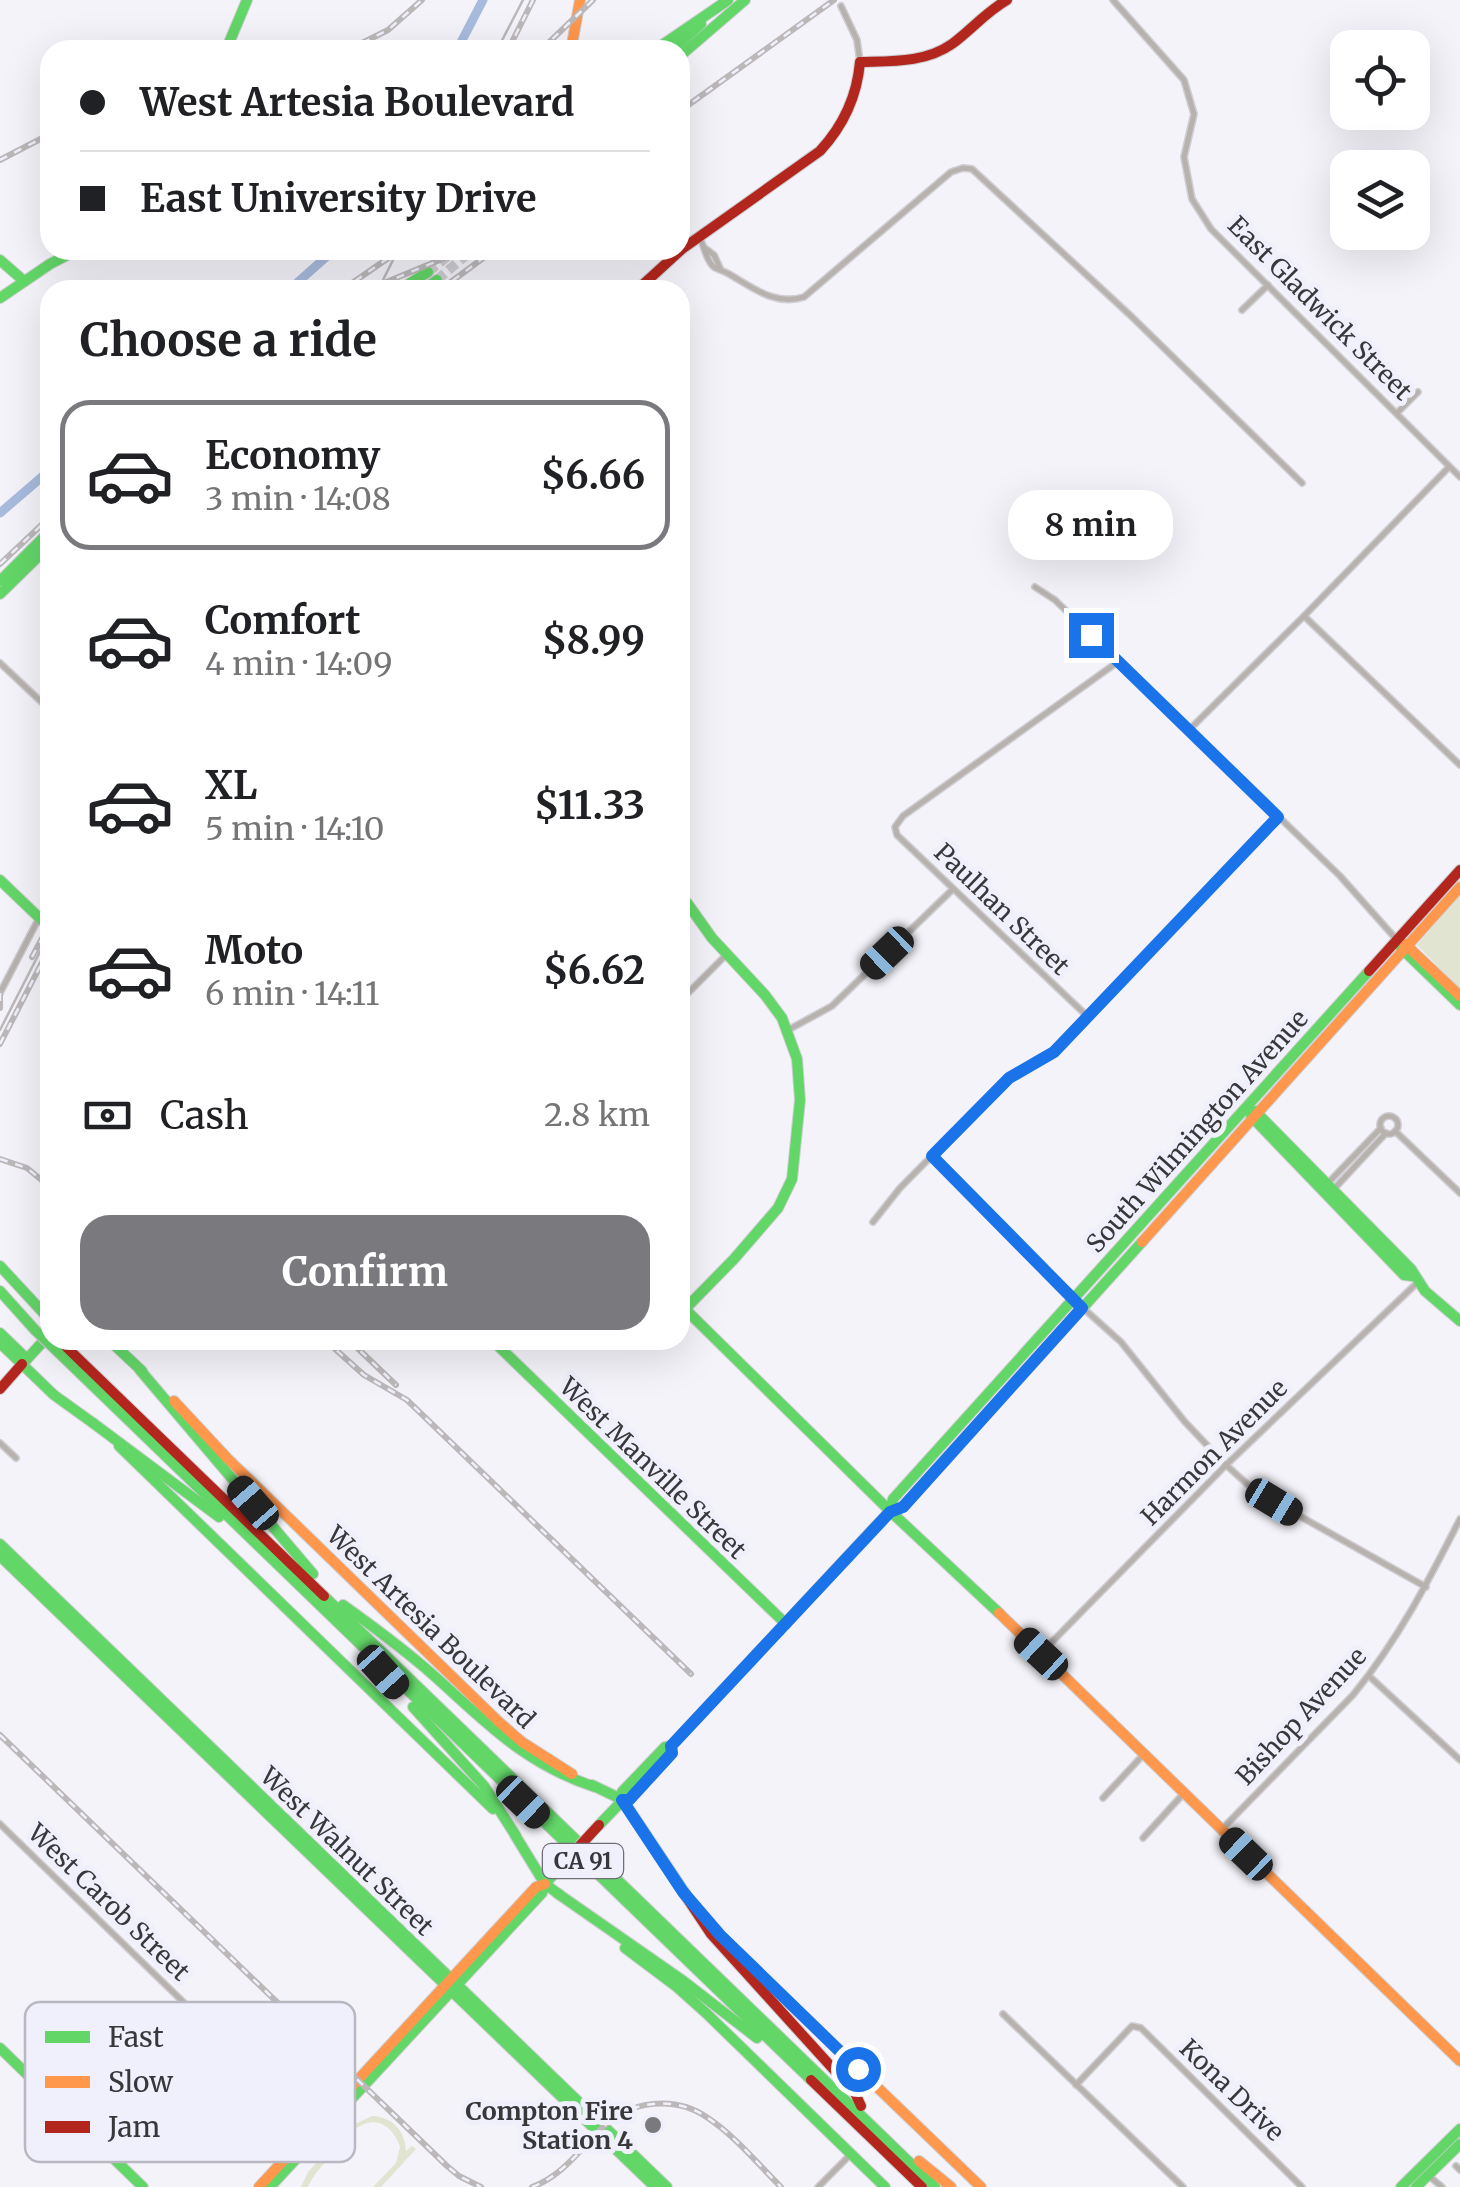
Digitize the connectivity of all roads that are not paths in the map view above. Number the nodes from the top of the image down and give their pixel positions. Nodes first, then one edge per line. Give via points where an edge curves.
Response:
1 (248, 0) edge
2 (580, 0) edge
3 (728, 0) edge
4 (744, 0) edge
5 (1007, 0) edge
6 (1112, 0) edge
7 (841, 6) dead end
8 (230, 40) edge
9 (572, 40) edge
10 (669, 40) edge
11 (683, 40) edge
12 (690, 47) edge
13 (860, 62) junction
14 (699, 237) junction
15 (690, 245) edge
16 (0, 260) edge
17 (60, 260) edge
18 (672, 260) edge
19 (648, 280) edge
20 (24, 282) junction
21 (1268, 285) junction
22 (0, 298) edge
23 (1242, 310) dead end
24 (1418, 392) dead end
25 (1398, 413) junction
26 (1450, 467) junction
27 (1460, 477) edge
28 (1302, 483) dead end
29 (40, 541) edge
30 (40, 555) edge
31 (0, 581) edge
32 (1035, 587) dead end
33 (0, 594) edge
34 (1304, 616) junction
35 (1119, 662) junction
36 (0, 663) edge
37 (40, 701) edge
38 (1188, 730) junction
39 (1460, 764) edge
40 (1278, 817) junction
41 (1460, 870) edge
42 (0, 880) edge
43 (1460, 888) edge
44 (952, 890) junction
45 (690, 906) edge
46 (39, 918) joint
47 (1396, 940) junction
48 (1406, 948) junction
49 (726, 954) junction
50 (690, 991) edge
51 (0, 993) edge
52 (1460, 996) edge
53 (1460, 1005) edge
54 (1087, 1016) junction
55 (788, 1030) junction
56 (1246, 1107) junction
57 (1255, 1116) junction
58 (1384, 1130) junction
59 (1396, 1131) junction
60 (932, 1156) junction
61 (1327, 1190) junction
62 (1460, 1193) edge
63 (873, 1222) dead end
64 (0, 1266) edge
65 (0, 1277) edge
66 (1415, 1279) junction
67 (0, 1292) edge
68 (690, 1300) edge
69 (1078, 1303) junction
70 (690, 1313) edge
71 (40, 1318) edge
72 (40, 1320) edge
73 (1460, 1321) edge
74 (40, 1322) edge
75 (0, 1333) edge
76 (40, 1336) edge
77 (0, 1343) edge
78 (65, 1350) edge
79 (65, 1350) edge
80 (65, 1350) edge
81 (119, 1350) edge
82 (502, 1350) edge
83 (24, 1362) junction
84 (140, 1370) junction
85 (0, 1388) edge
86 (93, 1424) junction
87 (0, 1443) edge
88 (16, 1458) dead end
89 (1226, 1466) junction
90 (890, 1512) junction
91 (1460, 1519) edge
92 (241, 1530) junction
93 (0, 1544) edge
94 (0, 1556) edge
95 (22, 1572) junction
96 (314, 1576) junction
97 (1426, 1586) junction
98 (342, 1604) junction
99 (332, 1615) junction
100 (786, 1624) junction
101 (1041, 1654) junction
102 (1369, 1676) junction
103 (1144, 1754) junction
104 (1460, 1760) edge
105 (595, 1787) junction
106 (1184, 1794) junction
107 (1103, 1798) dead end
108 (622, 1800) junction
109 (0, 1824) edge
110 (1222, 1830) junction
111 (516, 1836) junction
112 (1144, 1838) dead end
113 (546, 1884) junction
114 (683, 1892) junction
115 (557, 1893) junction
116 (451, 1985) junction
117 (183, 2002) edge
118 (1003, 2014) dead end
119 (4, 2055) edge
120 (1460, 2061) edge
121 (25, 2075) edge
122 (1076, 2085) junction
123 (355, 2089) edge
124 (836, 2104) junction
125 (860, 2106) junction
126 (1460, 2129) edge
127 (1460, 2144) edge
128 (901, 2146) junction
129 (850, 2154) junction
130 (117, 2162) edge
131 (284, 2162) edge
132 (291, 2162) edge
133 (1422, 2179) edge
134 (144, 2187) edge
135 (259, 2187) edge
136 (270, 2187) edge
137 (655, 2187) edge
138 (667, 2187) edge
139 (818, 2187) edge
140 (885, 2187) edge
141 (929, 2187) edge
142 (951, 2187) edge
143 (981, 2187) edge
144 (1182, 2187) edge
145 (1302, 2187) edge
146 (1401, 2187) edge
147 (1442, 2187) edge

1 - 8 main road
2 - 9 main road
3 - 10 main road
3 - 11 main road
4 - 12 main road
5 - 13 main road via 938,52
6 - 21 street, East Gladwick Street via 1184,80 1194,114 1184,157 1192,199 1211,229
7 - 13 street
13 - 14 main road via 856,95 836,134
14 - 15 main road
14 - 28 street via 720,268 777,300 792,301 804,298 951,172 972,169
16 - 20 main road
17 - 20 main road
18 - 19 main road
20 - 22 main road
21 - 23 street
21 - 25 street, East Gladwick Street
24 - 25 street
25 - 26 street, East Gladwick Street
26 - 27 street, East Gladwick Street
26 - 34 street
29 - 31 main road
30 - 33 main road
32 - 35 street
34 - 38 street
34 - 39 street
35 - 38 street
35 - 44 street, Paulhan Street via 895,826 897,836
36 - 37 street
38 - 40 street
40 - 47 street
40 - 54 street
41 - 47 main road, South Wilmington Avenue
42 - 46 main road
43 - 48 main road, South Wilmington Avenue
44 - 54 street, Paulhan Street
44 - 55 street via 832,1006
45 - 49 main road
46 - 51 street
47 - 48 main road
47 - 56 main road, South Wilmington Avenue
48 - 52 main road
48 - 53 main road
48 - 57 main road, South Wilmington Avenue
49 - 50 street
49 - 55 main road
54 - 60 street via 1054,1052 1009,1078
55 - 68 main road via 800,1100 792,1178 775,1212
56 - 57 main road
56 - 69 main road, South Wilmington Avenue
57 - 61 main road
57 - 69 main road, South Wilmington Avenue
58 - 59 street
58 - 59 street via 1384,1119 1393,1117
58 - 61 street
59 - 62 street
60 - 63 street
60 - 69 street
61 - 66 main road via 1404,1275
64 - 71 main road, CA 91
65 - 72 main road
66 - 73 main road
66 - 89 street, Harmon Avenue
67 - 74 main road, CA 91
69 - 89 street via 1121,1342
69 - 90 main road, South Wilmington Avenue via 903,1507
70 - 90 main road
75 - 83 main road
76 - 83 main road
77 - 83 main road
78 - 92 main road, CA 91
79 - 96 main road, CA 91
80 - 141 main road
81 - 84 main road, West Artesia Boulevard
82 - 100 main road, West Manville Street
83 - 85 main road
83 - 86 main road
84 - 96 main road
84 - 105 main road, West Artesia Boulevard via 499,1722
86 - 92 main road
86 - 111 main road
87 - 88 street
89 - 97 street via 1255,1491
89 - 101 street, Harmon Avenue
90 - 100 main road, South Wilmington Avenue
90 - 101 main road
91 - 97 street, Bishop Avenue
92 - 99 main road, CA 91
93 - 95 main road, West Walnut Street
94 - 95 main road, West Walnut Street
95 - 116 main road, West Walnut Street
96 - 98 main road, CA 91
97 - 102 street, Bishop Avenue
98 - 105 main road via 515,1750 559,1776
98 - 125 main road, CA 91
99 - 111 main road via 484,1786
99 - 124 main road, CA 91
100 - 108 main road, South Wilmington Avenue via 629,1800
101 - 103 main road
102 - 104 street
102 - 110 street, Bishop Avenue
103 - 106 main road
103 - 107 street
105 - 108 main road, West Artesia Boulevard
106 - 110 main road
106 - 112 street
108 - 113 main road, South Wilmington Avenue, bridge
108 - 114 main road
109 - 117 street, West Carob Street
110 - 120 main road
111 - 113 main road
113 - 115 main road
113 - 116 main road, South Wilmington Avenue via 536,1887
114 - 125 main road via 711,1934
114 - 143 main road via 730,1946
115 - 124 main road via 694,1989
115 - 129 main road via 680,1990
116 - 123 main road, South Wilmington Avenue
116 - 137 main road, West Walnut Street
116 - 138 main road, West Walnut Street
118 - 122 street
119 - 121 main road
122 - 144 street
122 - 145 street, Kona Drive via 1132,2026 1142,2028
124 - 141 main road, CA 91
125 - 128 main road, CA 91
126 - 133 main road
127 - 133 main road
128 - 141 main road, CA 91
128 - 142 main road
129 - 139 street
129 - 140 main road
130 - 134 main road
131 - 135 main road, South Wilmington Avenue
132 - 136 main road, South Wilmington Avenue
133 - 146 main road
133 - 147 street

